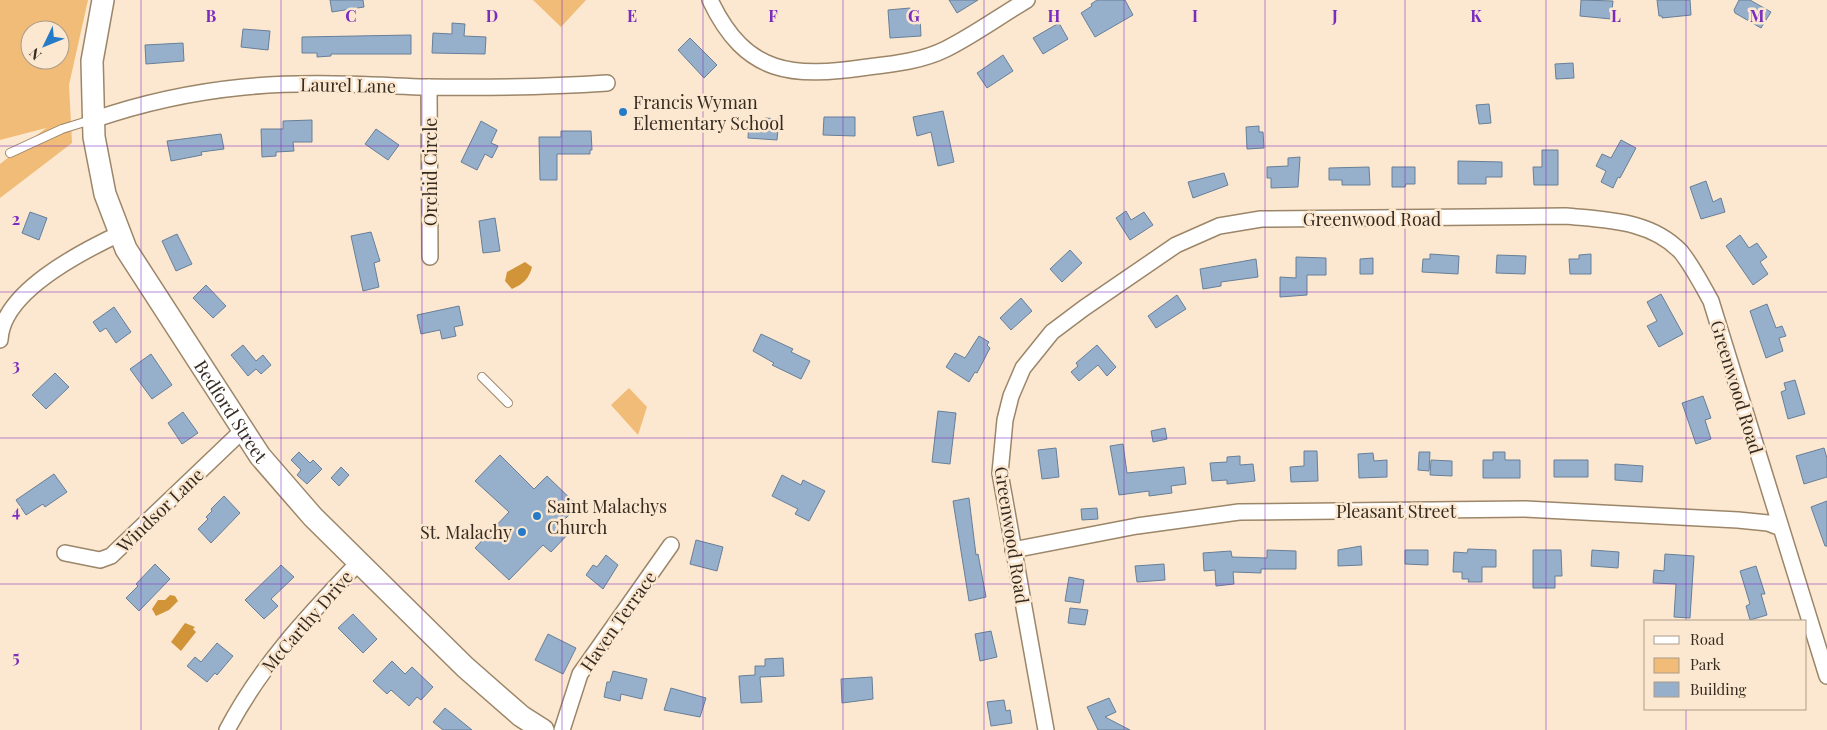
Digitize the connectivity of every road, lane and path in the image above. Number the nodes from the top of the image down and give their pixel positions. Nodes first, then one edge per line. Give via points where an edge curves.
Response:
1 (103, 0) edge
2 (710, 0) edge
3 (1027, 0) edge
4 (607, 83) dead end
5 (429, 87) junction
6 (93, 120) junction
7 (10, 152) dead end
8 (120, 234) junction
9 (430, 257) dead end
10 (0, 340) edge
11 (482, 376) dead end
12 (508, 403) dead end
13 (243, 430) junction
14 (1781, 528) junction
15 (672, 545) dead end
16 (1013, 550) junction
17 (65, 553) dead end
18 (358, 563) junction
19 (1827, 676) edge
20 (226, 730) edge
21 (543, 730) edge
22 (562, 730) edge
23 (1046, 730) edge

1 - 6 main road, Bedford Street via 92,61
2 - 3 street via 729,33 770,66 795,73 824,74 928,57
4 - 5 street, Laurel Lane
5 - 6 street, Laurel Lane via 245,86 137,106
5 - 9 street, Orchid Circle
6 - 7 lane
6 - 8 main road, Bedford Street via 100,175
8 - 10 street via 75,257 28,292 0,330
8 - 13 main road, Bedford Street via 162,306
11 - 12 lane
13 - 17 street, Windsor Lane via 111,556 100,560
13 - 18 main road, Bedford Street via 260,456
14 - 16 street, Pleasant Street via 1768,523 1738,520 1525,509 1263,511 1190,518
14 - 16 street, Greenwood Road via 1711,301 1680,251 1659,236 1616,221 1566,216 1262,219 1219,226 1176,245 1052,332 1023,368 1007,412 1001,451 1000,473
14 - 19 street, Greenwood Road
15 - 22 street, Haven Terrace via 580,674
16 - 23 street, Greenwood Road
18 - 20 street, McCarthy Drive via 304,618 252,686
18 - 21 main road, Bedford Street via 465,667 521,716

